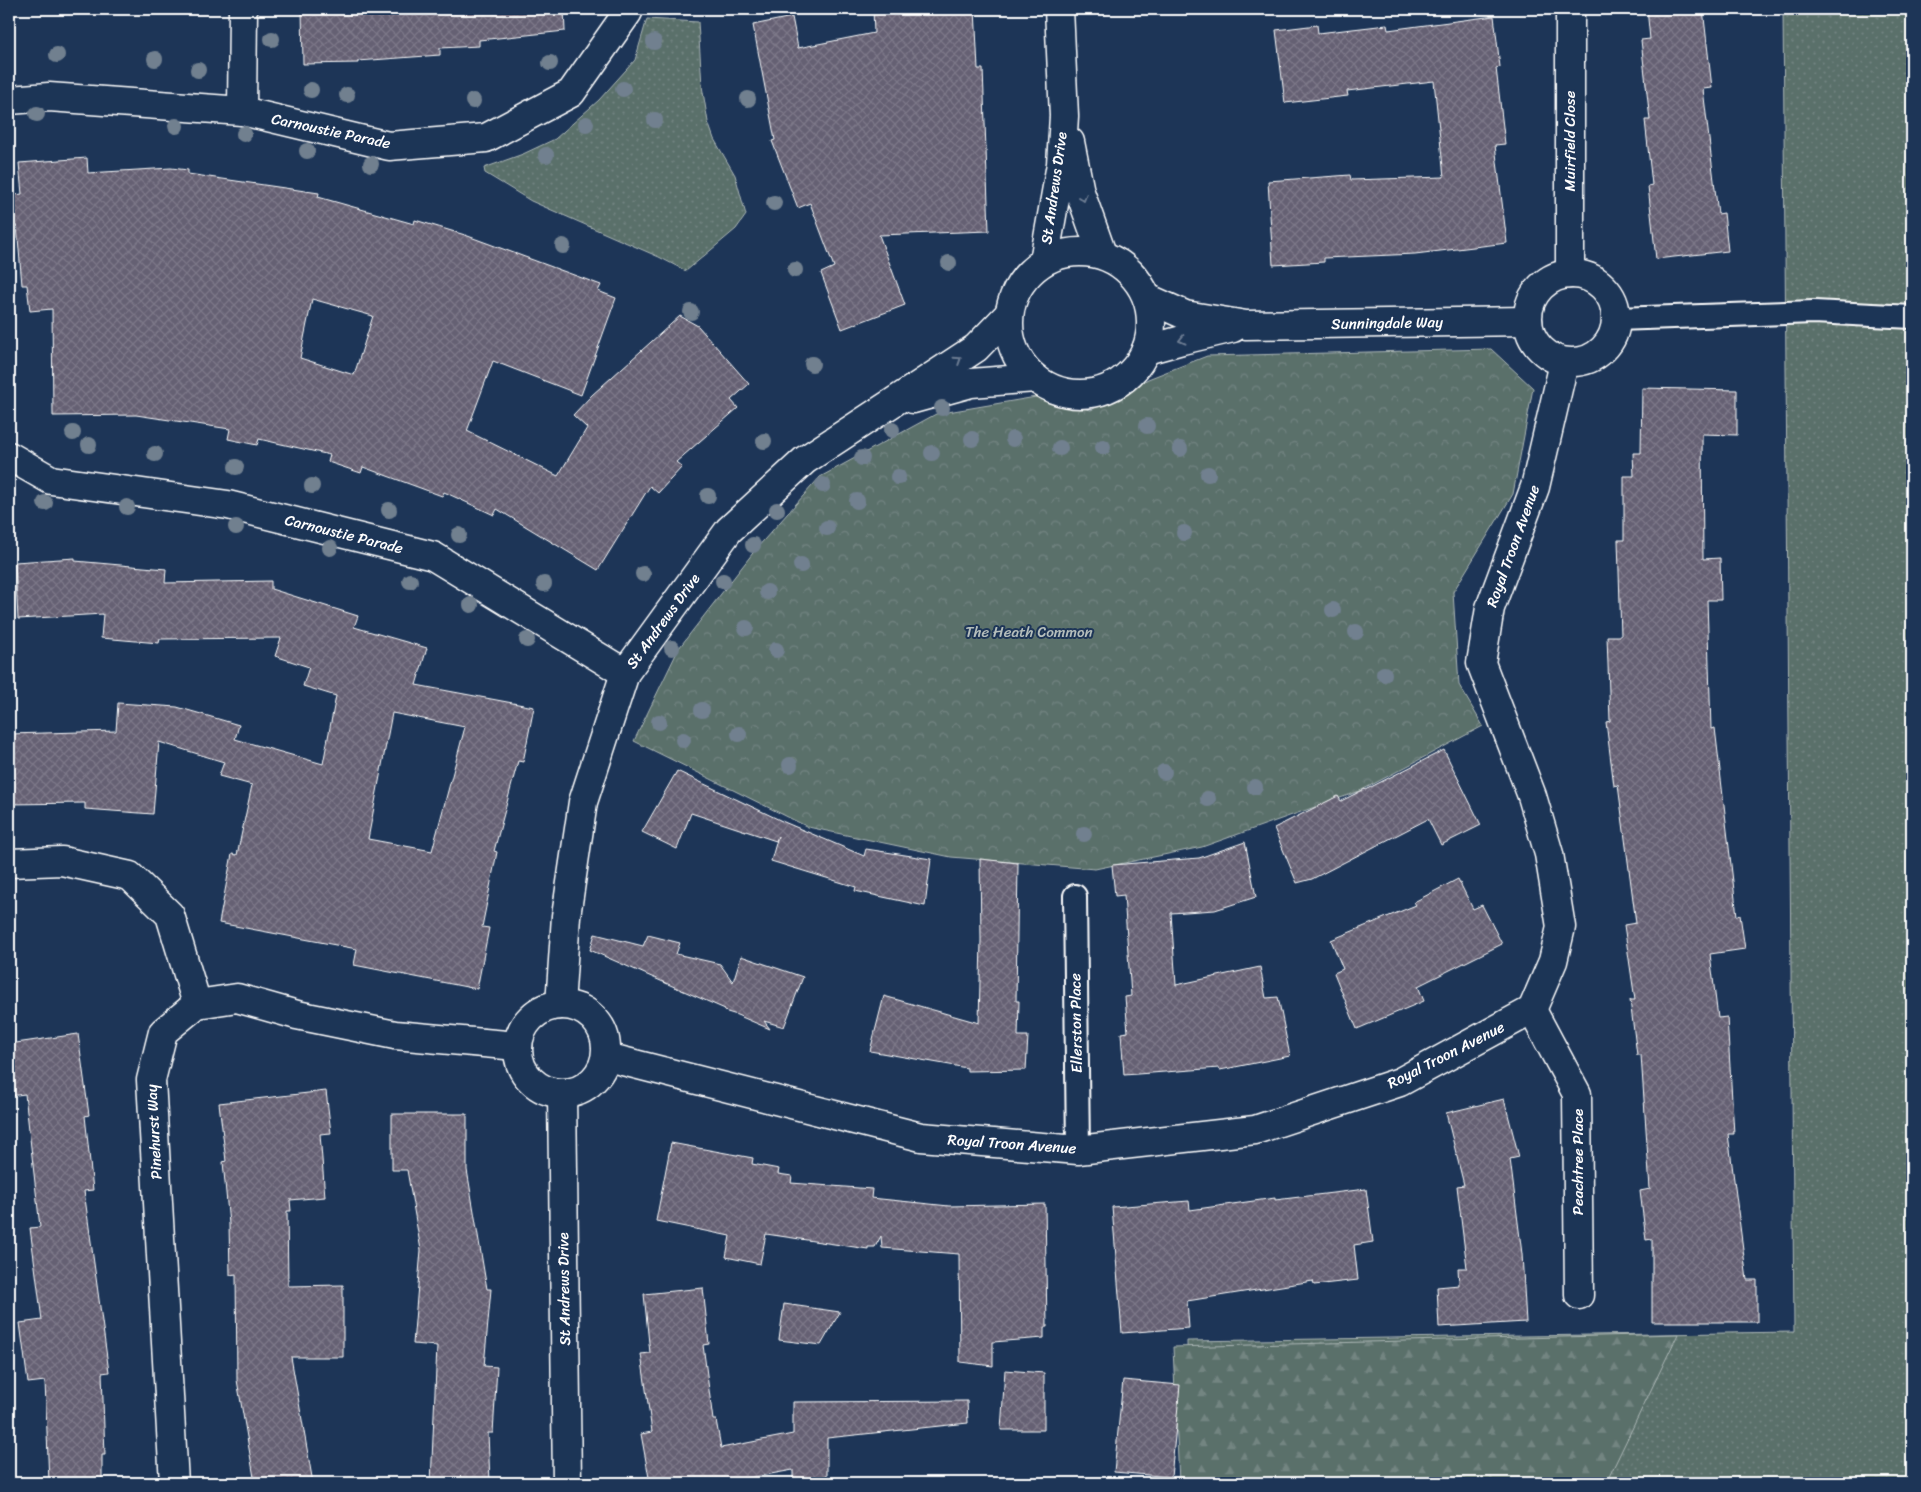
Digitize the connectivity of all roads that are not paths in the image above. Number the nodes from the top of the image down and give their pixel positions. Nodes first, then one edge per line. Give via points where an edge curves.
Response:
1 (243, 9) edge
2 (628, 9) edge
3 (1059, 9) edge
4 (1570, 9) edge
5 (9, 100) edge
6 (242, 112) junction
7 (1064, 116) junction
8 (1102, 254) junction
9 (1044, 261) junction
10 (1570, 274) junction
11 (1147, 298) junction
12 (1009, 314) junction
13 (1912, 317) edge
14 (1617, 319) junction
15 (1528, 321) junction
16 (1246, 326) junction
17 (1146, 350) junction
18 (1564, 363) junction
19 (1035, 378) junction
20 (888, 406) junction
21 (9, 456) edge
22 (625, 674) junction
23 (9, 863) edge
24 (1075, 896) dead end
25 (197, 1004) junction
26 (560, 1005) junction
27 (1532, 1010) junction
28 (518, 1046) junction
29 (606, 1057) junction
30 (562, 1094) junction
31 (1078, 1150) junction
32 (1579, 1294) dead end
33 (174, 1483) edge
34 (567, 1483) edge

1 - 6 street
2 - 6 street, Carnoustie Parade via 571,93 486,138 389,146
3 - 7 street, St Andrews Drive
4 - 10 street, Muirfield Close
5 - 6 street, Carnoustie Parade via 49,97
7 -> 8 street, St Andrews Drive via 1080,192
7 - 9 street, St Andrews Drive via 1061,164
8 - 9 street via 1067,252
8 - 11 street via 1124,266
9 - 12 street via 1031,271 1016,291
10 - 14 street via 1599,282 1610,294
10 - 15 street via 1542,285 1533,297
11 - 16 street, Sunningdale Way via 1185,315
11 - 17 street via 1152,322
12 - 19 street via 1010,336 1018,359
20 -> 12 street, St Andrews Drive via 976,348
13 - 14 lane via 1814,312
14 - 18 street via 1611,340 1601,352 1588,360
15 - 16 street, Sunningdale Way
15 - 18 street via 1534,343 1544,353
16 -> 17 street, Sunningdale Way
17 - 19 street via 1132,371 1113,386 1098,392 1073,394 1049,387
18 - 27 street, Royal Troon Avenue via 1535,487 1490,608 1481,663 1532,796 1549,854 1561,927 1553,961
19 - 20 street, St Andrews Drive via 971,383
20 - 22 street, St Andrews Drive via 805,460 729,530
21 - 22 street, Carnoustie Parade via 51,480 228,505 433,556
22 - 26 street, St Andrews Drive via 583,802 566,916
23 - 25 street via 62,861 130,876 170,915
24 - 31 lane, Ellerston Place
25 - 28 street via 237,998 297,1015 395,1035
25 - 33 street, Pinehurst Way via 163,1032 151,1080
26 - 28 street via 543,1009 531,1018 522,1031
26 - 29 street via 575,1006 600,1024 606,1039
27 - 31 street, Royal Troon Avenue via 1400,1082 1255,1130
27 - 32 street, Peachtree Place via 1577,1094
28 - 30 street via 523,1071 533,1082 546,1091
29 - 30 street via 601,1071 591,1083 578,1091
29 - 31 street, Royal Troon Avenue via 921,1137
30 - 34 street, St Andrews Drive

